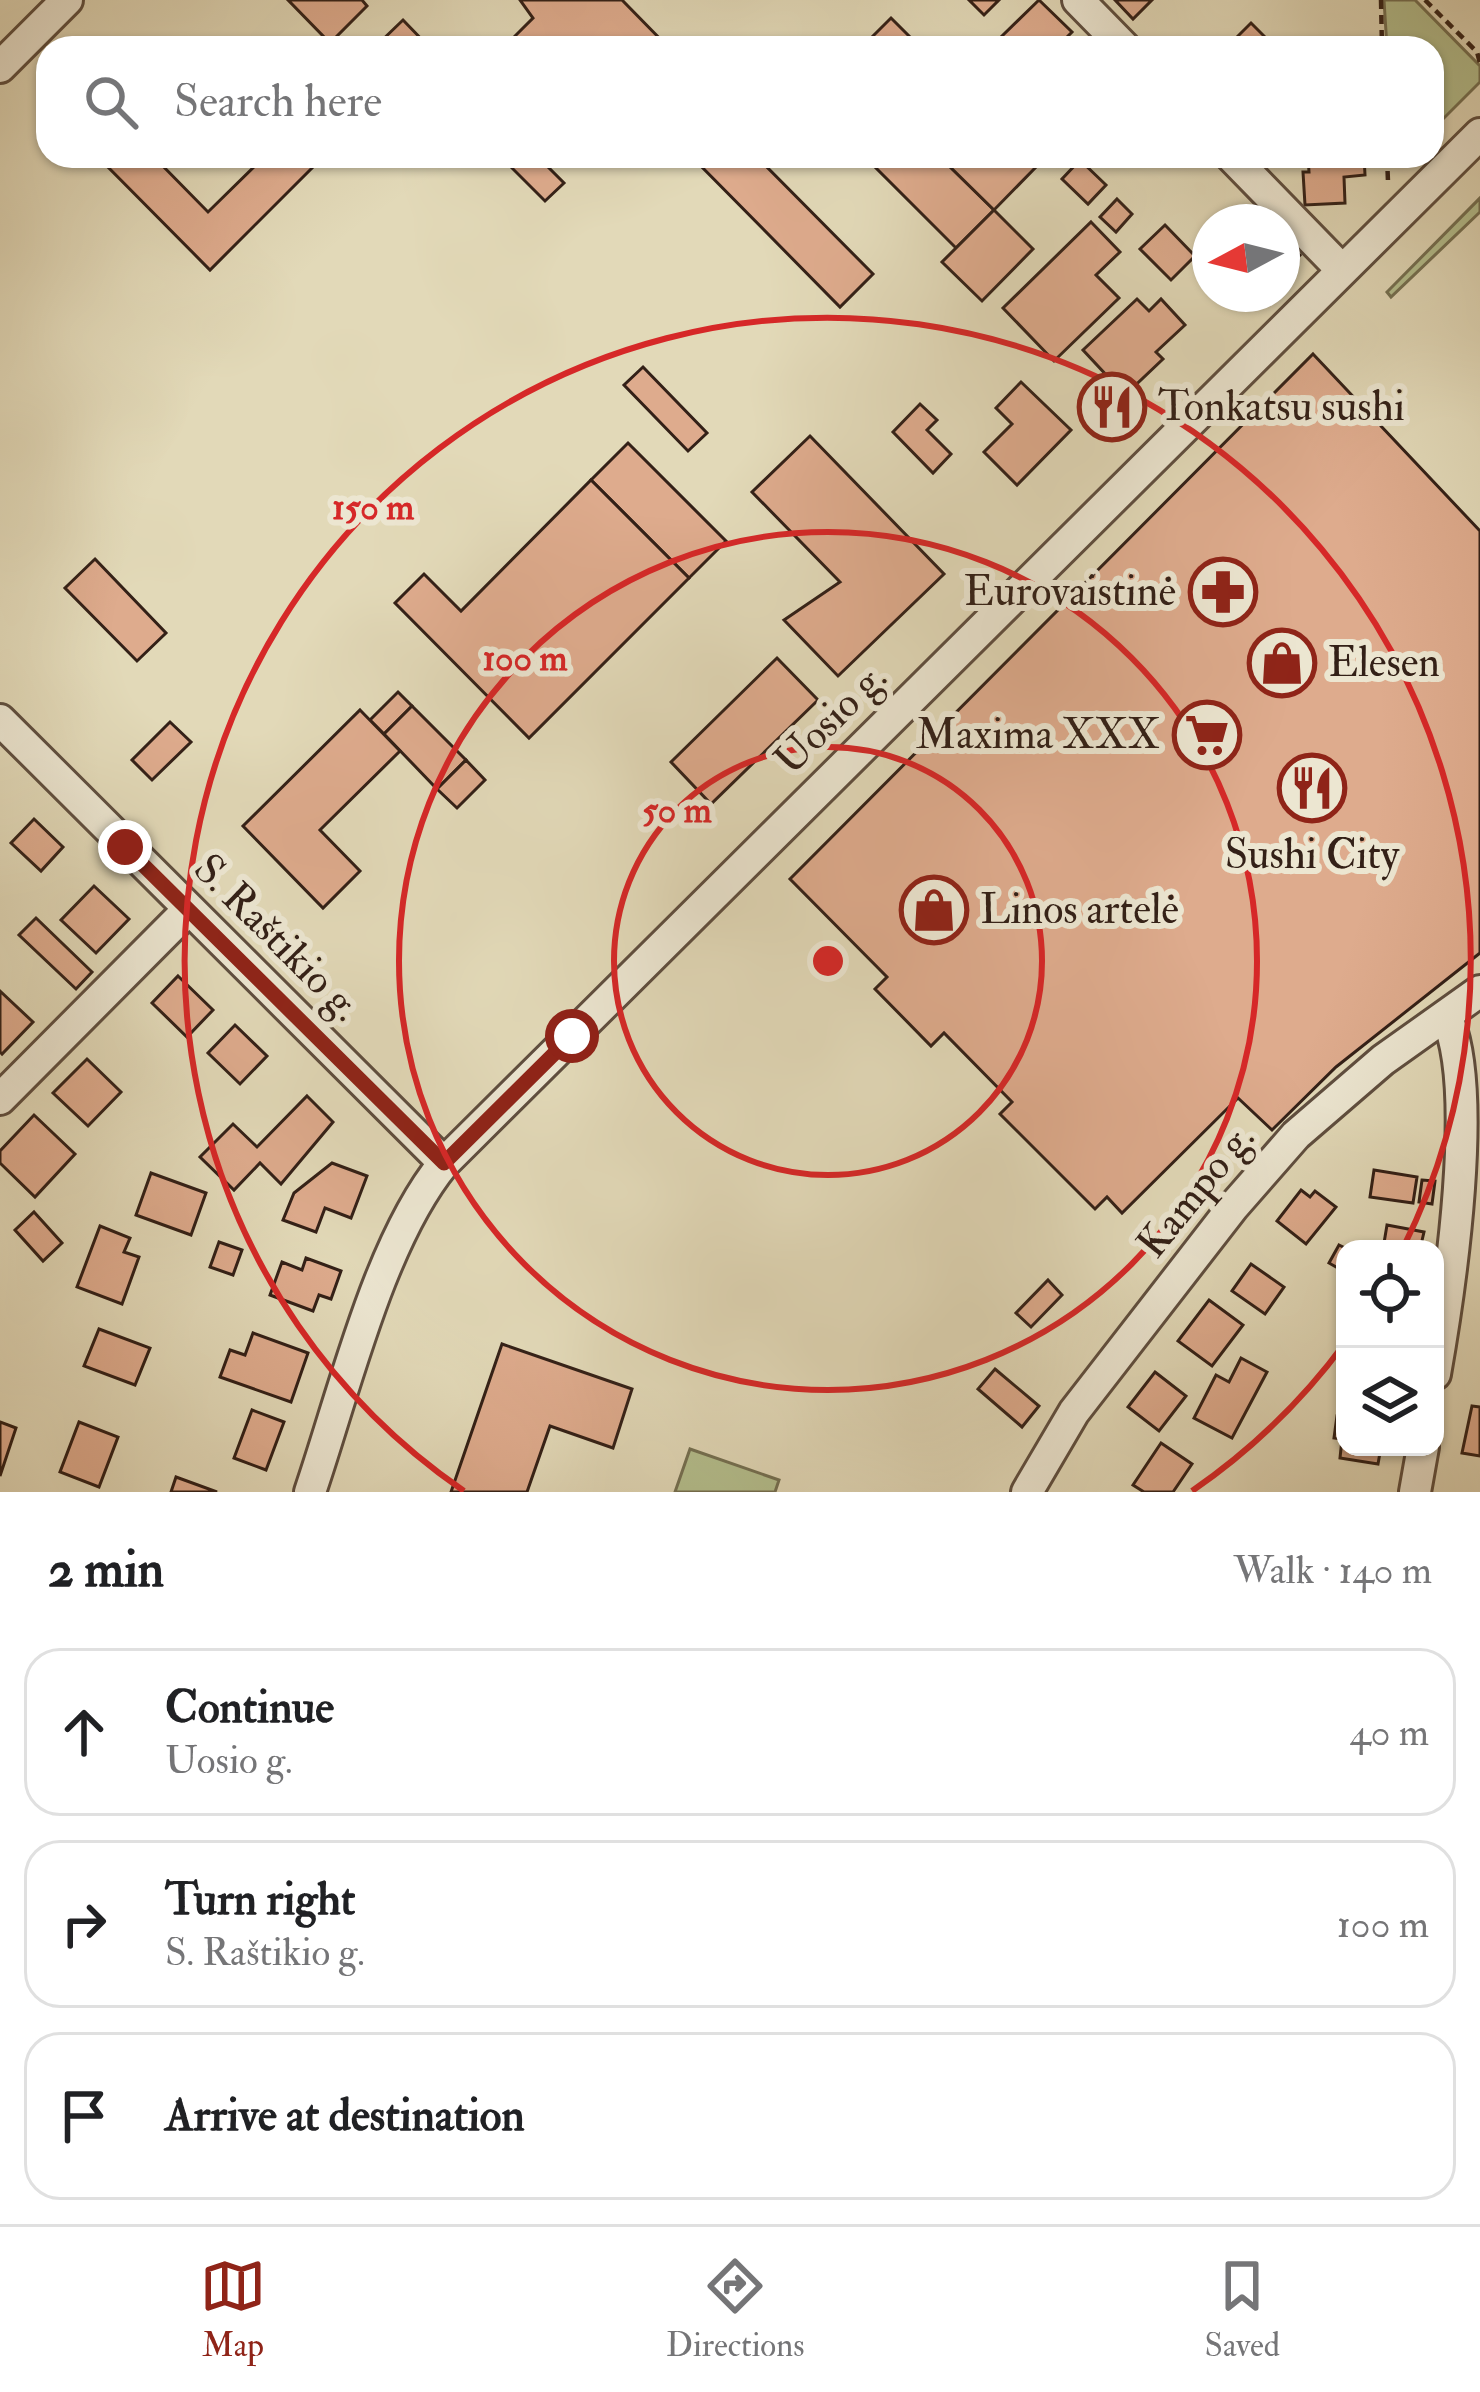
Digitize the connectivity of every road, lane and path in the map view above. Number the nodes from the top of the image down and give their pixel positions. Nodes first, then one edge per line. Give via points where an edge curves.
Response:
1 (67, 0) edge
2 (1078, 0) edge
3 (1381, 0) edge
4 (1425, 0) edge
5 (1113, 36) edge
6 (1382, 36) edge
7 (1480, 62) edge
8 (0, 67) edge
9 (1480, 134) edge
10 (1243, 168) edge
11 (1342, 270) junction
12 (0, 720) edge
13 (188, 910) junction
14 (1480, 991) edge
15 (1446, 1016) junction
16 (0, 1099) edge
17 (444, 1163) junction
18 (1439, 1348) edge
19 (1421, 1456) edge
20 (310, 1492) edge
21 (1028, 1492) edge
22 (1415, 1492) edge

1 - 8 street
2 - 5 street
3 - 6 path
4 - 7 path
9 - 11 street, Uosio g.
10 - 11 street
11 - 17 street, Uosio g.
12 - 13 street, S. Raštikio g.
13 - 16 street
13 - 17 street, S. Raštikio g.
14 - 15 street, Kampo g.
15 - 18 street via 1465,1058 1465,1122 1460,1227
15 - 21 street, Kampo g. via 1343,1091 1233,1207 1074,1412
17 - 20 street, Uosio g. via 400,1235
19 - 22 street

